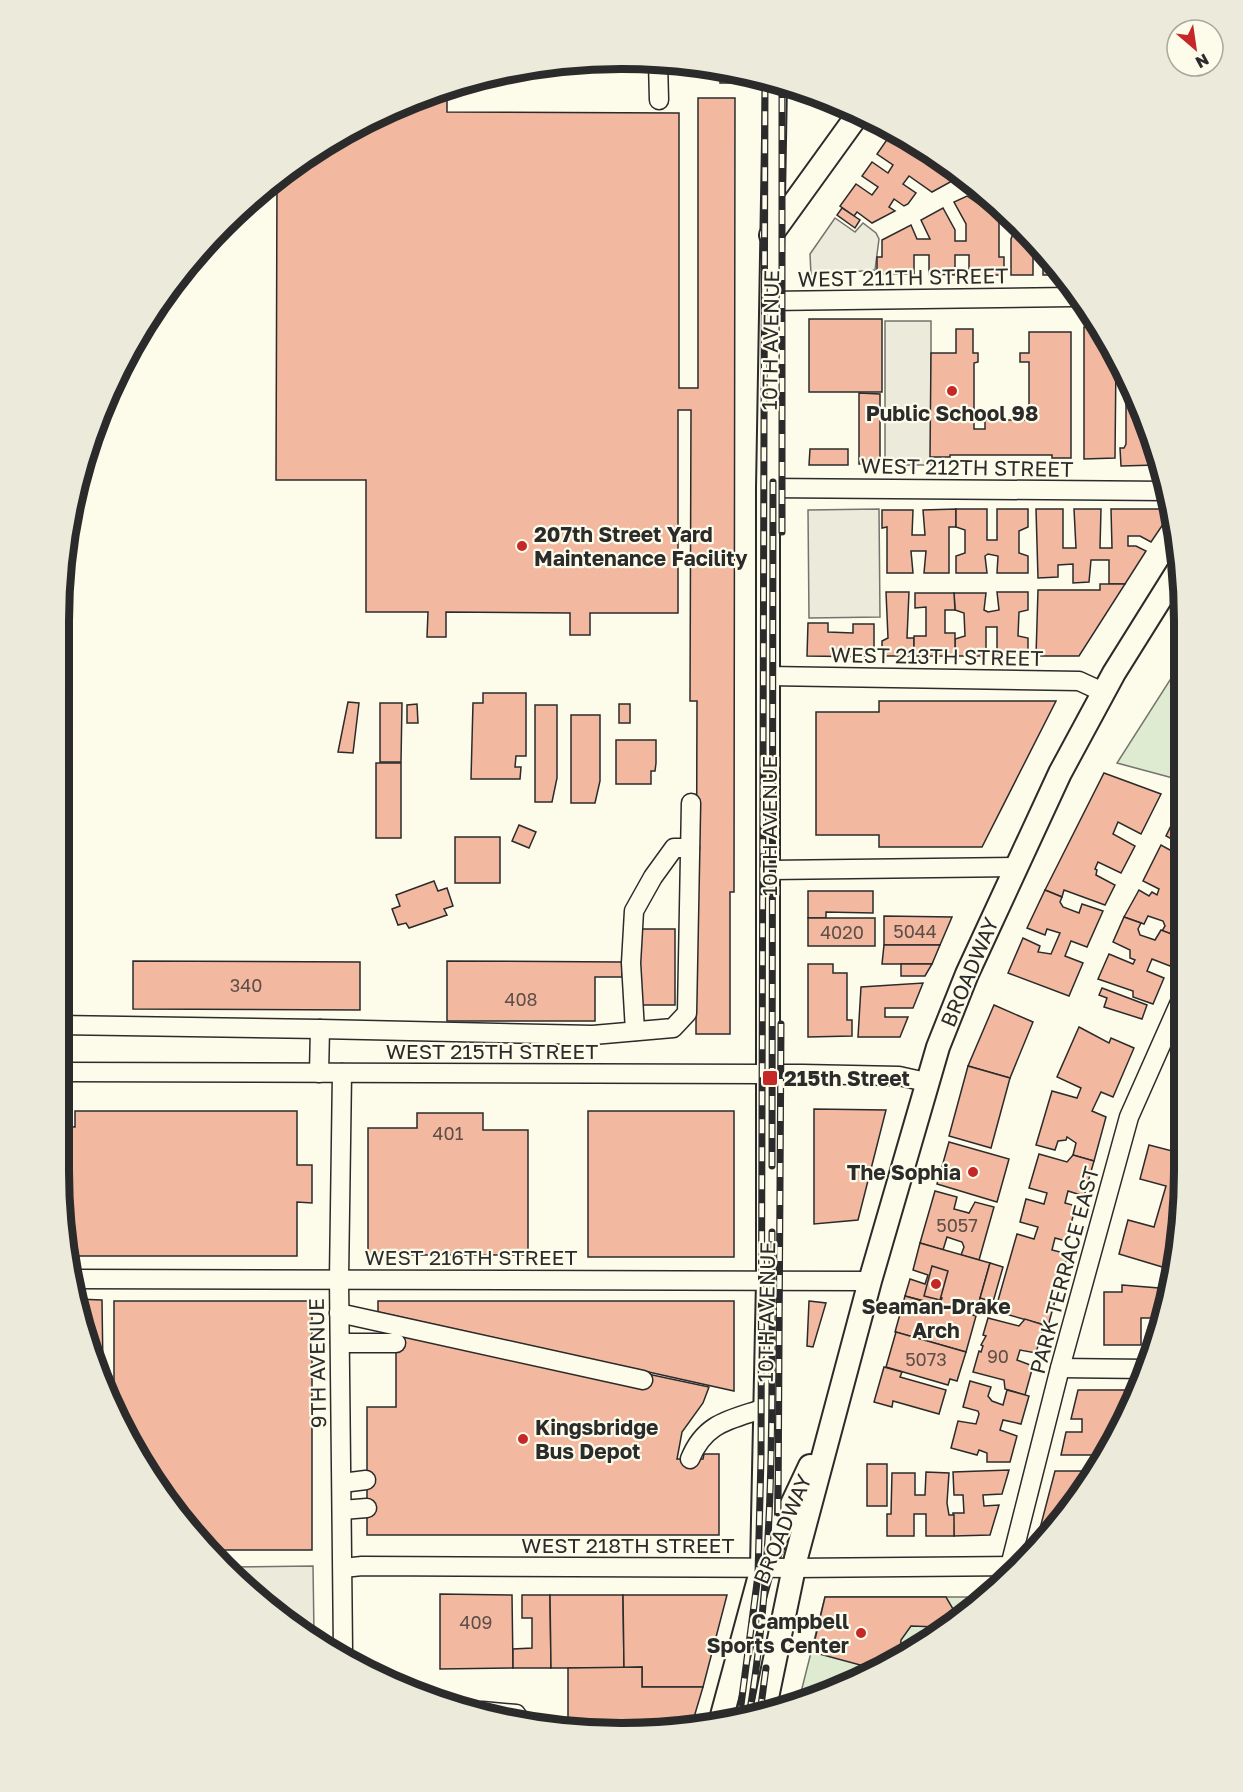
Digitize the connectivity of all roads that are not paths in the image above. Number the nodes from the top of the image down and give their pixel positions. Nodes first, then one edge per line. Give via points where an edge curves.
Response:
1 (658, 70) edge
2 (776, 91) edge
3 (659, 99) dead end
4 (854, 120) edge
5 (771, 235) junction
6 (1068, 297) edge
7 (770, 301) junction
8 (768, 488) junction
9 (1158, 491) edge
10 (1172, 580) edge
11 (768, 676) junction
12 (1103, 692) junction
13 (691, 803) dead end
14 (690, 848) junction
15 (1015, 867) junction
16 (770, 870) junction
17 (69, 1025) edge
18 (320, 1029) junction
19 (635, 1031) junction
20 (1174, 1037) edge
21 (69, 1072) edge
22 (319, 1073) junction
23 (342, 1073) junction
24 (767, 1074) junction
25 (926, 1082) junction
26 (80, 1279) edge
27 (339, 1279) junction
28 (768, 1280) junction
29 (870, 1281) junction
30 (339, 1314) junction
31 (340, 1343) junction
32 (396, 1343) dead end
33 (1060, 1368) junction
34 (1137, 1369) edge
35 (643, 1380) dead end
36 (836, 1407) junction
37 (765, 1408) junction
38 (690, 1459) dead end
39 (366, 1480) dead end
40 (342, 1483) junction
41 (367, 1508) dead end
42 (342, 1510) junction
43 (1019, 1554) edge
44 (1007, 1566) edge
45 (343, 1568) junction
46 (762, 1568) junction
47 (793, 1568) junction
48 (343, 1648) edge
49 (766, 1704) edge
50 (723, 1713) edge

1 - 3 street
2 - 5 main road, 10TH AVENUE
4 - 5 main road
5 - 7 main road, 10TH AVENUE
6 - 7 street, WEST 211TH STREET
7 - 8 main road, 10TH AVENUE
8 - 9 street, WEST 212TH STREET
8 - 11 main road, 10TH AVENUE
10 - 12 main road, BROADWAY
11 - 12 street, WEST 213TH STREET via 1078,681
11 - 16 main road, 10TH AVENUE
12 - 15 main road, BROADWAY
13 - 14 street
14 - 19 street via 674,848 634,911
14 - 19 street via 687,1013 673,1028
15 - 16 street
15 - 25 main road, BROADWAY via 960,991
16 - 24 main road, 10TH AVENUE
17 - 18 street
18 - 19 street via 593,1035
18 - 22 street
20 - 33 street, PARK TERRACE EAST via 1129,1118
21 - 22 street, WEST 215TH STREET
22 - 23 street, WEST 215TH STREET
23 - 24 street, WEST 215TH STREET
23 - 27 street, 9TH AVENUE
24 - 25 street, WEST 215TH STREET via 899,1076
24 - 28 main road, 10TH AVENUE
25 - 29 main road, BROADWAY
26 - 27 street, WEST 216TH STREET
27 - 28 street, WEST 216TH STREET
27 - 30 street, 9TH AVENUE
28 - 29 street, WEST 216TH STREET
28 - 37 main road, 10TH AVENUE
29 - 36 main road, BROADWAY
30 - 31 street, 9TH AVENUE
30 - 35 street
31 - 32 street
31 - 40 street, 9TH AVENUE
33 - 34 street
33 - 43 street, PARK TERRACE EAST
36 - 46 main road, BROADWAY
36 - 47 main road, BROADWAY
37 - 38 street via 718,1424 698,1440
37 - 46 main road, 10TH AVENUE
39 - 40 street
40 - 42 street, 9TH AVENUE
41 - 42 street
42 - 45 street, 9TH AVENUE
44 - 47 street, WEST 218TH STREET
45 - 46 street, WEST 218TH STREET
45 - 48 street, 9TH AVENUE
46 - 47 street, WEST 218TH STREET
46 - 50 main road, BROADWAY
47 - 49 main road, BROADWAY

